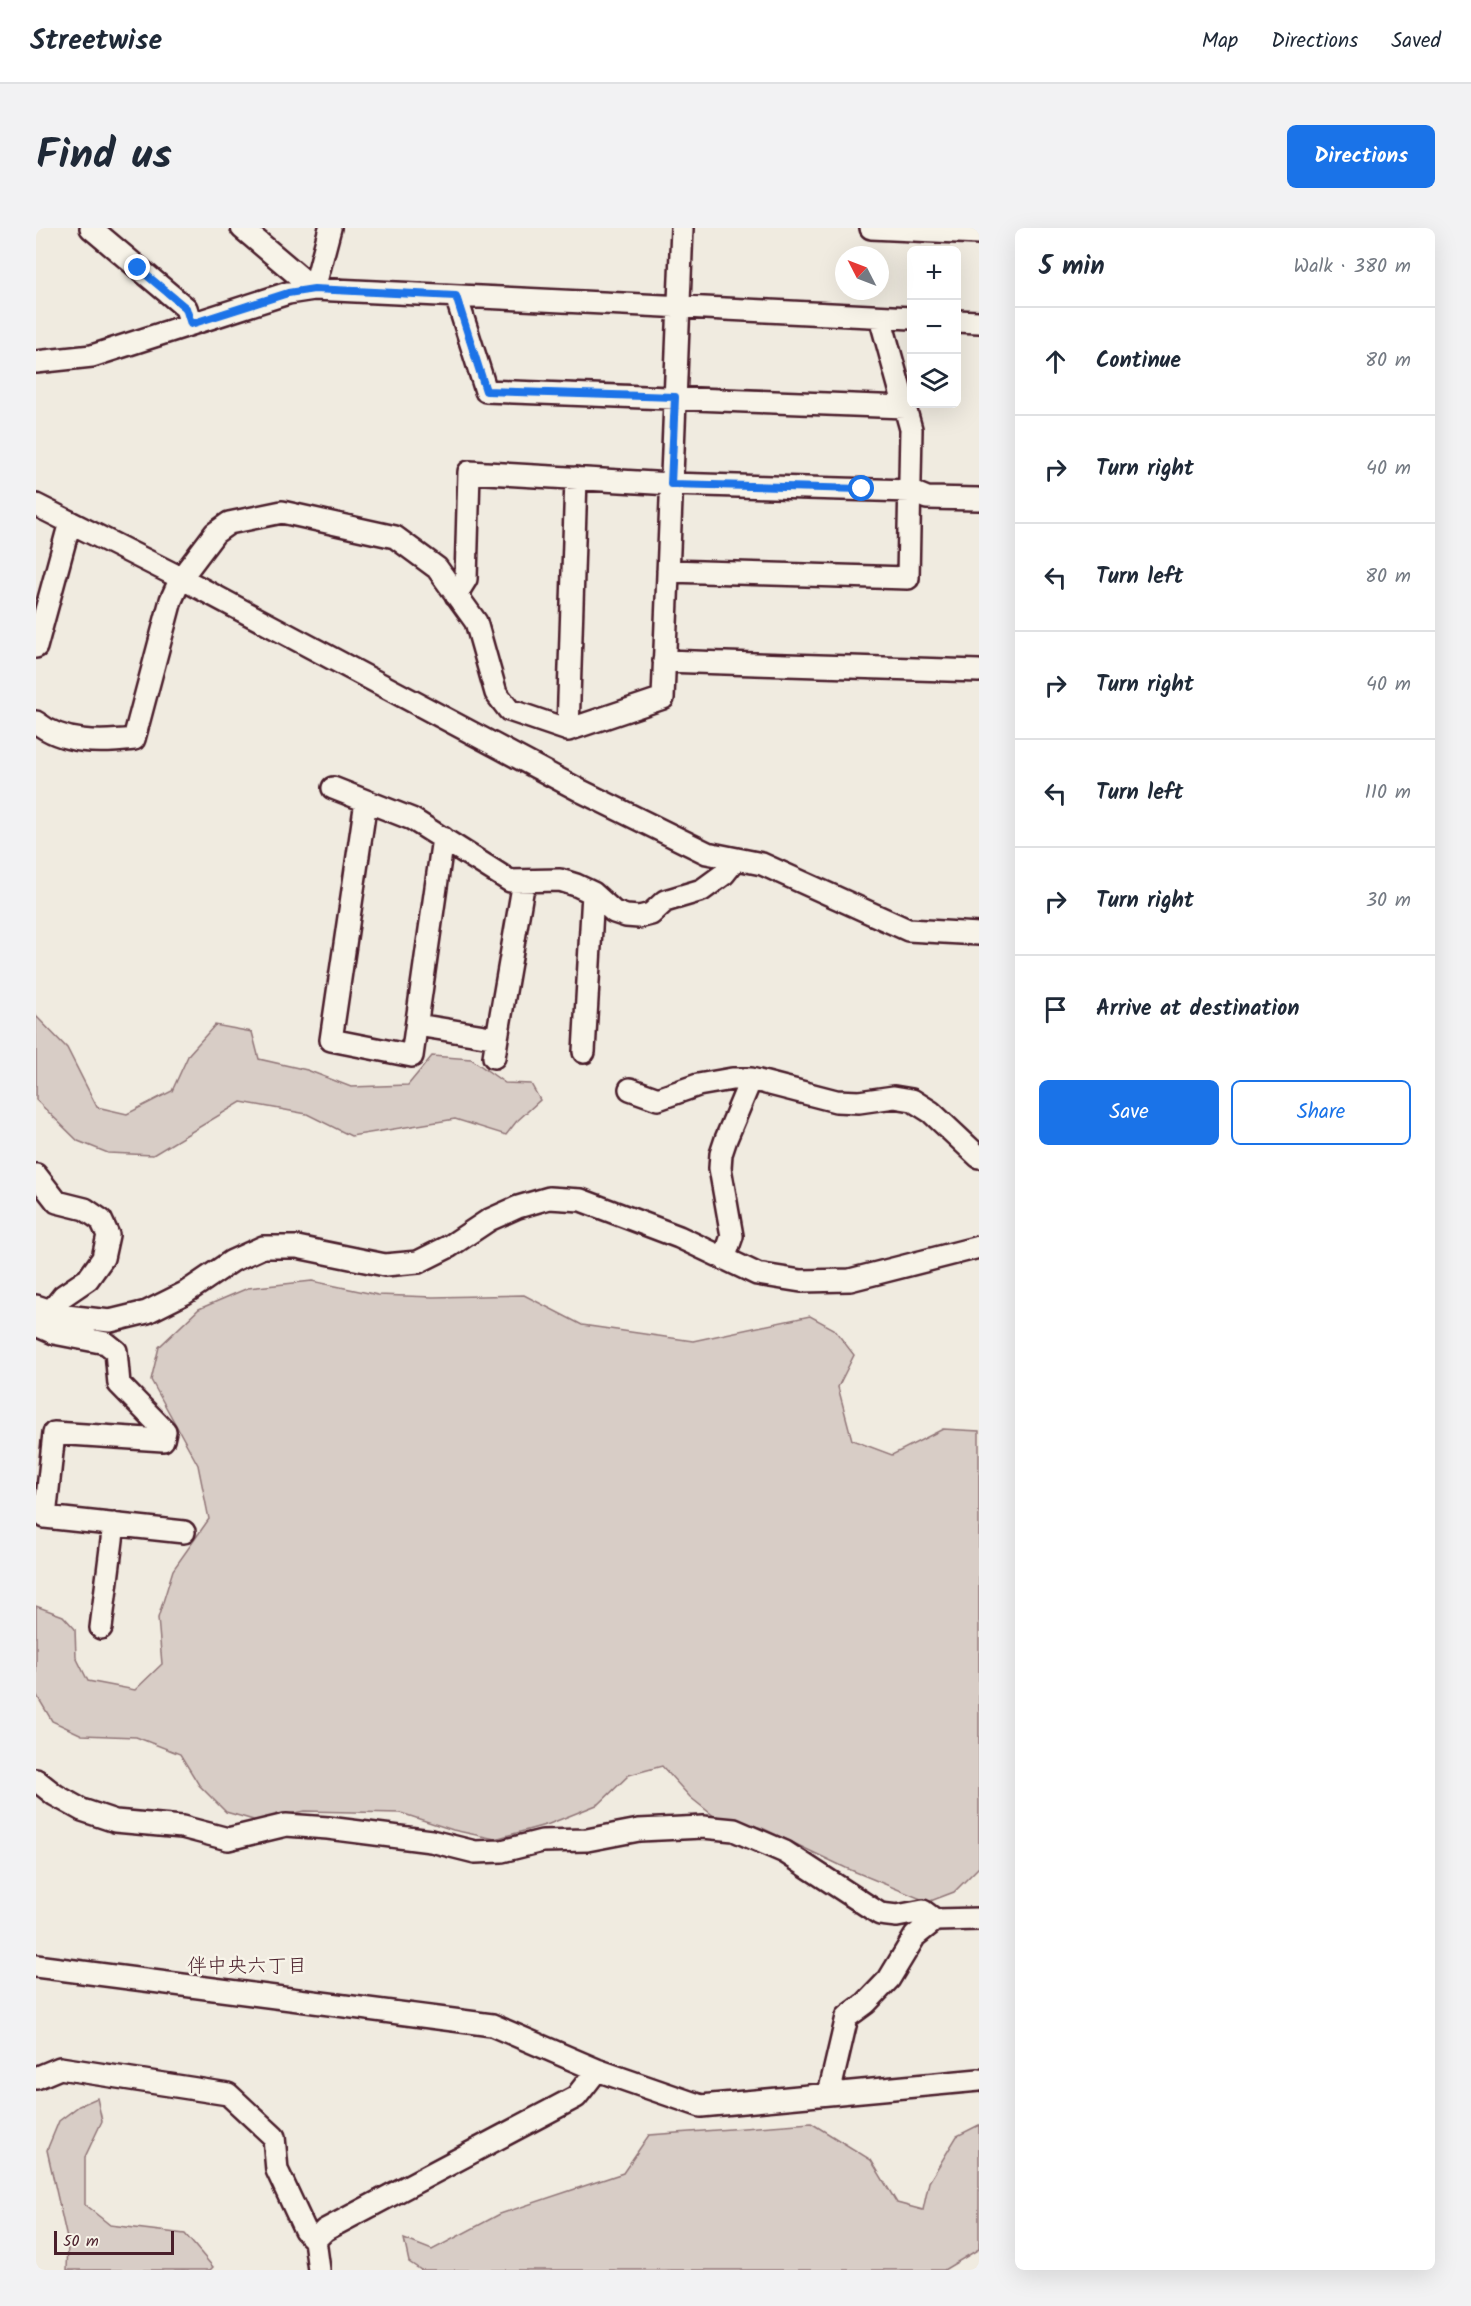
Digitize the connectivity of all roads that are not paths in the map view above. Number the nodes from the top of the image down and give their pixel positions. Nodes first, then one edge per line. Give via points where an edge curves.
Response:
1 (91, 228) edge
2 (242, 228) edge
3 (330, 228) edge
4 (682, 228) edge
5 (871, 228) edge
6 (979, 233) edge
7 (314, 289) junction
8 (456, 296) junction
9 (679, 307) junction
10 (880, 317) junction
11 (907, 318) edge
12 (191, 324) junction
13 (36, 362) edge
14 (675, 397) junction
15 (905, 407) junction
16 (576, 478) junction
17 (671, 484) junction
18 (910, 491) junction
19 (979, 499) edge
20 (36, 505) edge
21 (70, 522) junction
22 (668, 571) junction
23 (181, 578) junction
24 (456, 595) junction
25 (42, 598) edge
26 (36, 647) edge
27 (664, 661) junction
28 (979, 671) edge
29 (36, 722) edge
30 (568, 730) junction
31 (333, 788) dead end
32 (366, 801) junction
33 (444, 838) junction
34 (736, 859) junction
35 (524, 881) junction
36 (592, 894) junction
37 (979, 934) edge
38 (417, 1025) junction
39 (584, 1052) dead end
40 (751, 1079) junction
41 (630, 1089) dead end
42 (979, 1157) edge
43 (36, 1175) edge
44 (979, 1247) edge
45 (724, 1259) junction
46 (41, 1314) edge
47 (114, 1524) junction
48 (184, 1532) dead end
49 (101, 1628) dead end
50 (36, 1780) edge
51 (979, 1919) edge
52 (935, 1920) junction
53 (36, 1966) edge
54 (597, 2070) junction
55 (36, 2078) edge
56 (979, 2080) edge
57 (829, 2094) junction
58 (315, 2240) junction
59 (319, 2270) edge

1 - 12 street via 186,308
2 - 7 street
3 - 7 street
4 - 9 street
5 - 6 street
7 - 8 street
7 - 12 street via 288,293
8 - 9 street
8 - 14 street via 486,391
9 - 10 street
9 - 14 street
10 - 11 street
10 - 15 street
12 - 13 street via 92,356
14 - 15 street
14 - 17 street
15 - 18 street via 911,429
16 - 17 street
16 - 24 street via 469,472 466,579
16 - 30 street
17 - 18 street
17 - 22 street
18 - 19 street via 927,498
18 - 22 street via 908,578
20 - 21 street
21 - 23 street
21 - 25 street
22 - 27 street
23 - 24 street via 215,533 229,524 282,512 395,537 437,568
23 - 29 street via 171,600 134,739 66,738 48,732
23 - 34 street via 581,791 707,853
24 - 30 street via 476,622 496,693 509,710
25 - 26 street
27 - 28 street
27 - 30 street via 663,698
31 - 32 street
32 - 33 street via 412,819
32 - 38 street via 331,1040 412,1056
33 - 35 street via 510,881
33 - 38 street
34 - 36 street via 702,890 665,901 651,914 639,917 614,912
34 - 37 street via 762,864 908,930
35 - 36 street via 560,880
35 - 38 street via 495,1048
36 - 39 street
40 - 41 street via 698,1085 658,1099
40 - 42 street via 836,1101 894,1097 912,1100 931,1112
40 - 45 street via 721,1154 732,1236
43 - 46 street via 57,1202 85,1209 101,1220 108,1235 103,1258 88,1279
44 - 45 street via 850,1280 801,1281 757,1274
45 - 46 street via 631,1217 581,1200 549,1198 489,1220 418,1262 385,1265 297,1247 263,1247 147,1312 110,1321
46 - 47 street via 54,1333 106,1343 116,1351 119,1384 165,1431 163,1440 54,1433 45,1517
47 - 48 street
47 - 49 street
50 - 52 street via 82,1810 116,1821 182,1827 228,1839 286,1825 431,1841 475,1852 639,1830 734,1830 785,1852 880,1914 897,1916 923,1911
51 - 52 street
52 - 57 street via 915,1936 889,1979 847,2017
53 - 54 street via 492,2025
54 - 57 street via 701,2106
54 - 58 street via 576,2097 325,2230
55 - 58 street via 60,2068 228,2094 274,2137 278,2170 304,2230
56 - 57 street
58 - 59 street

